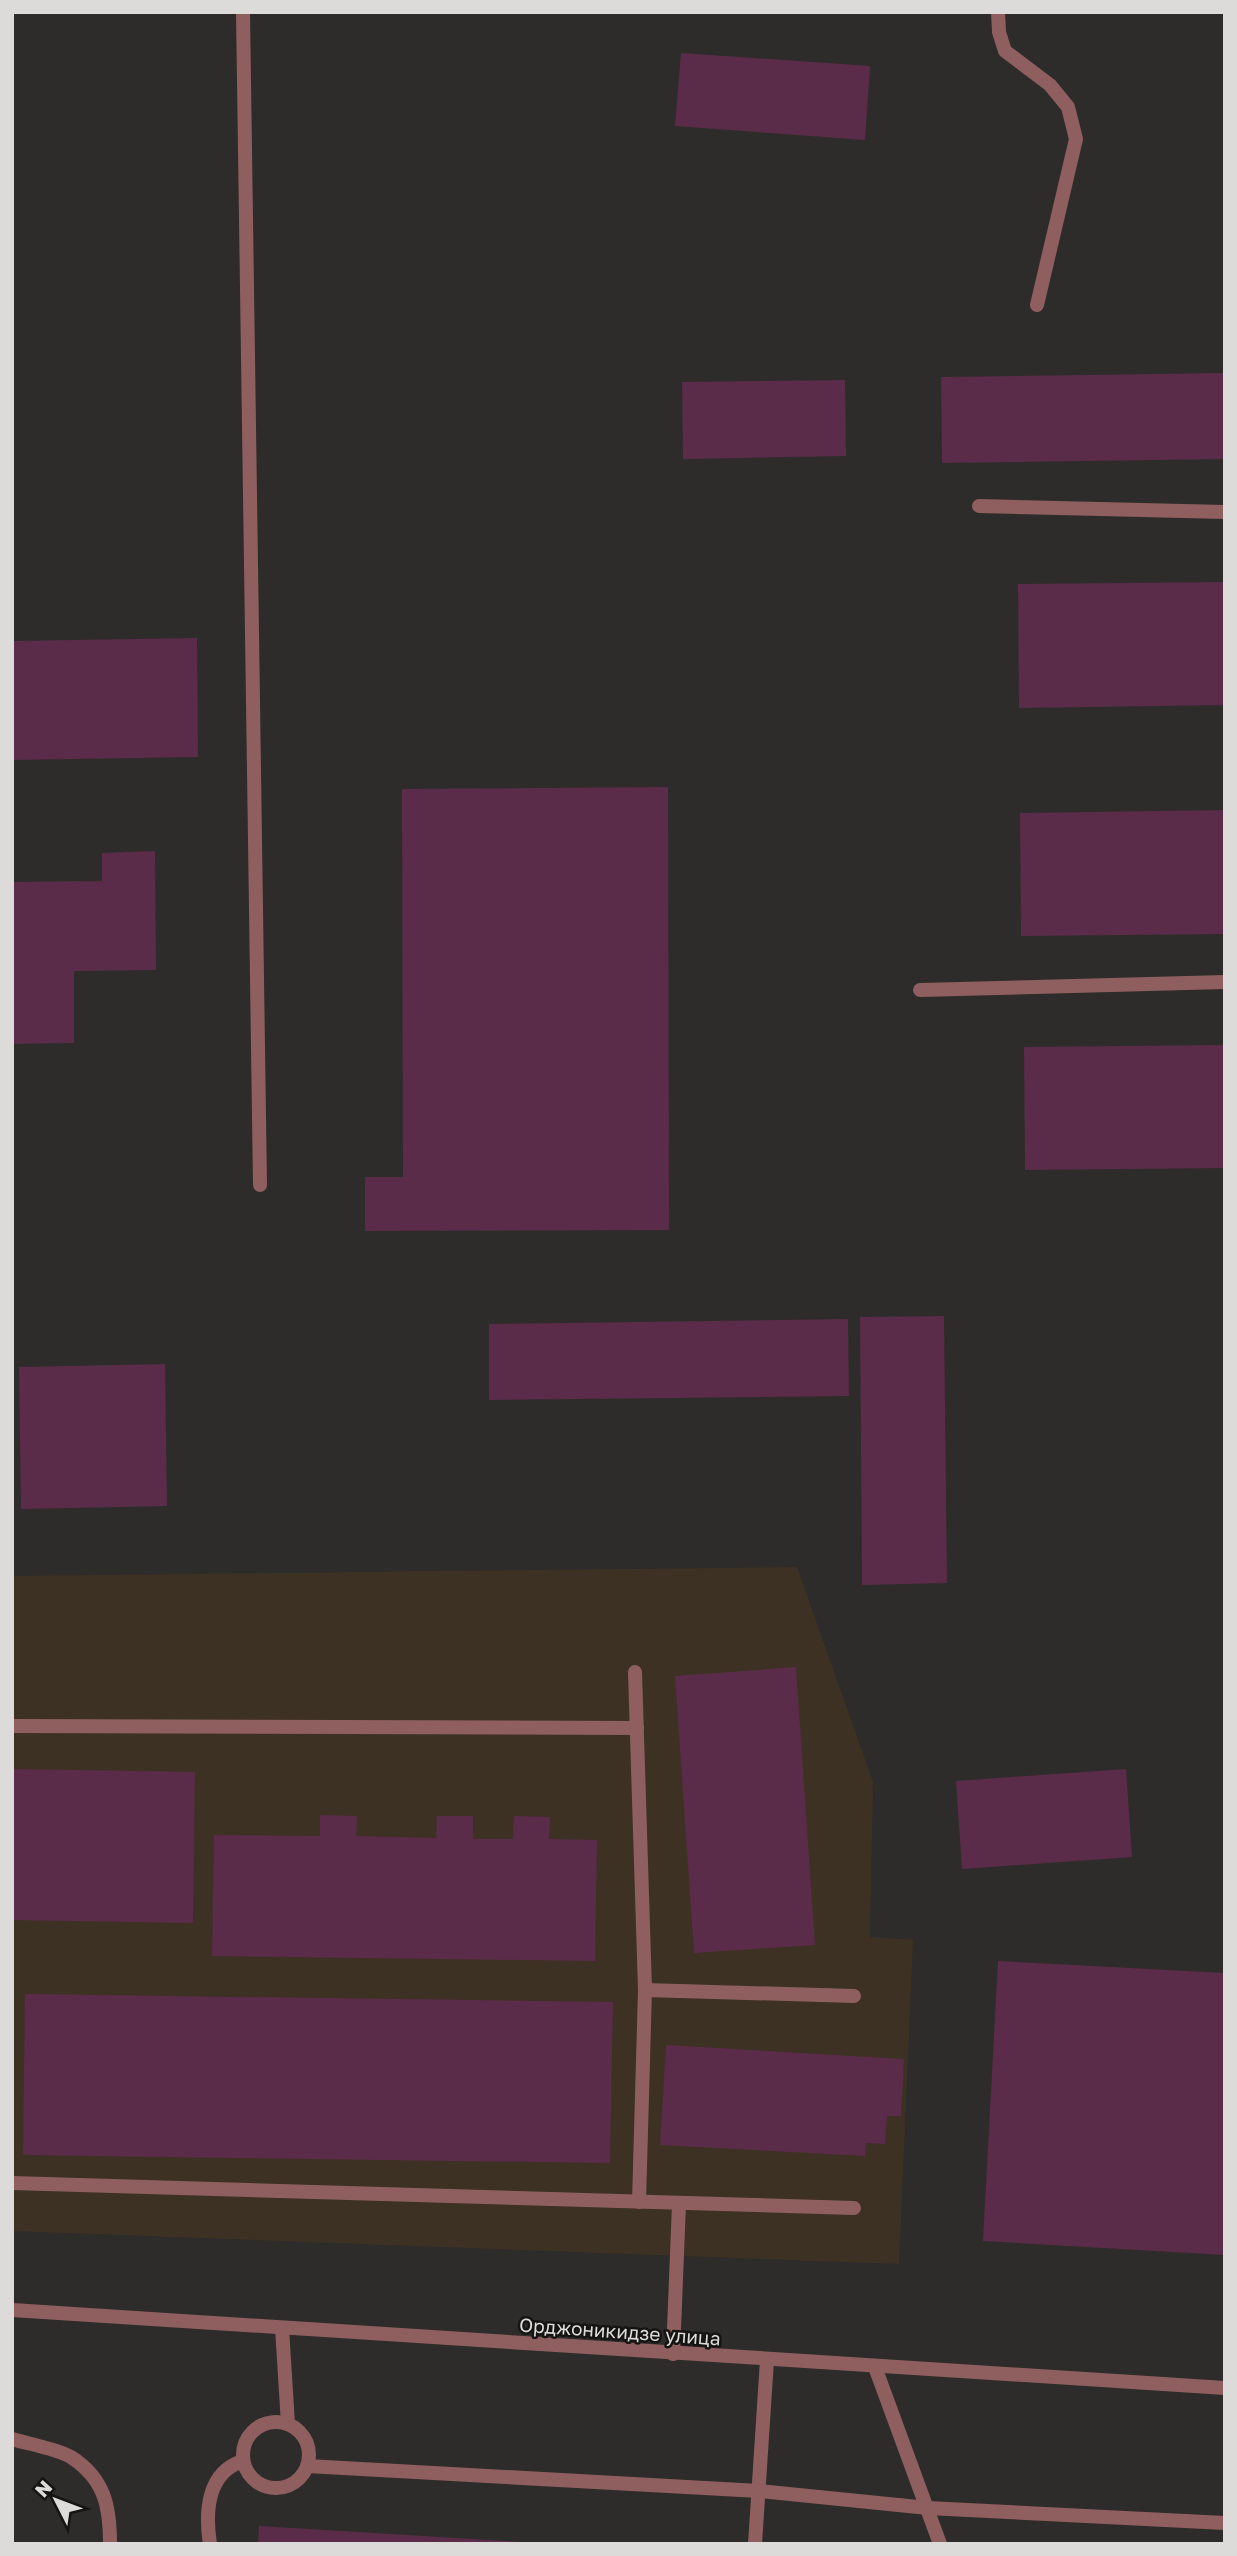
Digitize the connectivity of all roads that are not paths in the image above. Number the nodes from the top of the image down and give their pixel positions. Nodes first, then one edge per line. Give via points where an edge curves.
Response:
1 (243, 12) edge
2 (998, 12) edge
3 (1037, 305) dead end
4 (979, 506) dead end
5 (1225, 512) edge
6 (1225, 982) edge
7 (920, 990) dead end
8 (260, 1185) dead end
9 (635, 1672) dead end
10 (12, 1726) edge
11 (637, 1728) junction
12 (645, 1990) junction
13 (854, 1996) dead end
14 (12, 2183) edge
15 (639, 2202) junction
16 (679, 2204) junction
17 (854, 2208) dead end
18 (12, 2310) edge
19 (282, 2328) junction
20 (673, 2354) junction
21 (766, 2360) junction
22 (875, 2367) junction
23 (1225, 2388) edge
24 (288, 2424) junction
25 (12, 2440) edge
26 (243, 2461) junction
27 (307, 2466) junction
28 (759, 2491) junction
29 (928, 2508) junction
30 (1225, 2523) edge
31 (110, 2544) edge
32 (210, 2544) edge
33 (755, 2544) edge
34 (940, 2544) edge

1 - 8 lane
2 - 3 lane via 1005,51 1062,99 1076,139
4 - 5 lane
6 - 7 lane
9 - 11 lane
10 - 11 lane
11 - 12 lane
12 - 13 lane
12 - 15 lane
14 - 15 lane
15 - 16 lane
16 - 17 lane
16 - 20 lane
18 - 19 lane, Орджоникидзе улица
19 - 20 lane, Орджоникидзе улица
19 - 24 lane
20 - 21 lane, Орджоникидзе улица
21 - 22 lane, Орджоникидзе улица
21 - 28 lane
22 - 23 lane, Орджоникидзе улица
22 - 29 lane
24 - 26 lane via 270,2422 255,2430 244,2443
24 - 27 lane via 302,2434 309,2449
25 - 31 lane via 70,2456 97,2480 110,2512
26 - 27 lane via 250,2477 264,2486 282,2488 298,2481
26 - 32 lane via 229,2465 212,2486 207,2523
27 - 28 lane
28 - 29 lane
28 - 33 lane
29 - 30 lane
29 - 34 lane

